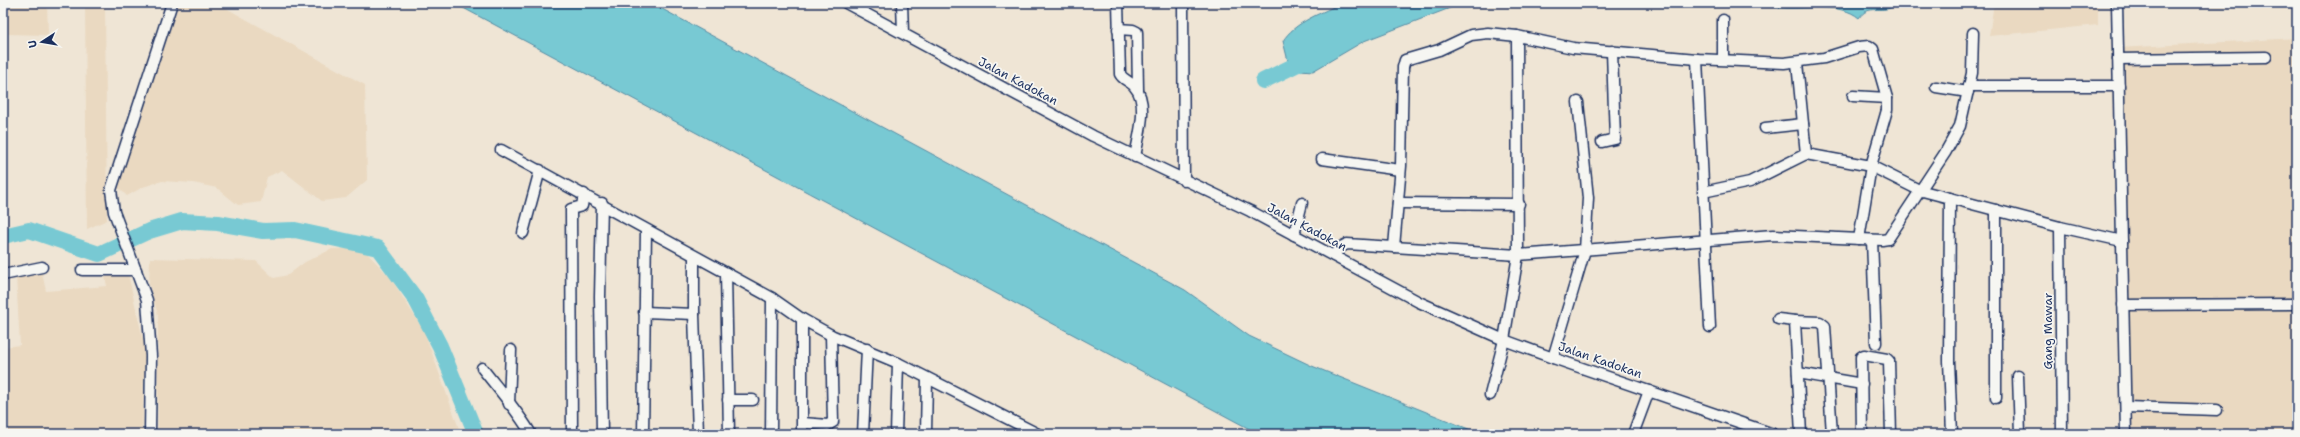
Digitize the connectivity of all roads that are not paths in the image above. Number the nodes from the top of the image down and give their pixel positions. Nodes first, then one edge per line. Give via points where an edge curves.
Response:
1 (172, 3) edge
2 (846, 3) edge
3 (902, 3) edge
4 (1118, 3) edge
5 (1183, 3) edge
6 (2117, 3) edge
7 (1723, 20) dead end
8 (1118, 30) junction
9 (902, 33) junction
10 (1973, 33) dead end
11 (1517, 36) junction
12 (1612, 51) junction
13 (2266, 57) dead end
14 (1697, 59) junction
15 (2118, 59) junction
16 (1723, 60) junction
17 (1797, 63) junction
18 (2119, 86) junction
19 (1936, 87) dead end
20 (1969, 89) junction
21 (1138, 90) junction
22 (1853, 96) dead end
23 (1887, 98) junction
24 (1578, 102) dead end
25 (1803, 124) junction
26 (1765, 128) dead end
27 (1602, 142) dead end
28 (501, 150) dead end
29 (1806, 154) junction
30 (1135, 157) junction
31 (1322, 159) dead end
32 (1871, 166) junction
33 (540, 170) junction
34 (1400, 170) junction
35 (1184, 181) junction
36 (1919, 190) junction
37 (1703, 192) junction
38 (584, 194) junction
39 (1950, 198) junction
40 (1398, 202) junction
41 (1302, 203) dead end
42 (602, 204) junction
43 (1519, 204) junction
44 (1996, 210) junction
45 (2060, 227) junction
46 (646, 231) junction
47 (523, 233) dead end
48 (1294, 235) junction
49 (1859, 239) junction
50 (1872, 240) junction
51 (2122, 241) junction
52 (1706, 242) junction
53 (1394, 248) junction
54 (1585, 250) junction
55 (1518, 255) junction
56 (694, 256) junction
57 (1334, 256) junction
58 (42, 267) dead end
59 (82, 270) dead end
60 (136, 270) junction
61 (726, 273) junction
62 (3, 275) edge
63 (772, 298) junction
64 (2297, 304) edge
65 (2124, 305) junction
66 (644, 312) junction
67 (694, 314) junction
68 (802, 319) junction
69 (1778, 319) dead end
70 (1795, 321) junction
71 (1710, 327) dead end
72 (831, 335) junction
73 (1504, 340) junction
74 (1876, 343) dead end
75 (867, 349) junction
76 (511, 350) dead end
77 (1554, 358) junction
78 (898, 363) junction
79 (482, 368) dead end
80 (1798, 373) junction
81 (2018, 376) dead end
82 (927, 378) junction
83 (1829, 378) junction
84 (1862, 384) junction
85 (1649, 391) junction
86 (1490, 395) dead end
87 (1996, 398) dead end
88 (728, 400) junction
89 (753, 400) dead end
90 (509, 404) junction
91 (2126, 407) junction
92 (2217, 410) dead end
93 (803, 423) junction
94 (150, 434) edge
95 (531, 434) edge
96 (572, 434) edge
97 (602, 434) edge
98 (643, 434) edge
99 (698, 434) edge
100 (729, 434) edge
101 (770, 434) edge
102 (802, 434) edge
103 (863, 434) edge
104 (896, 434) edge
105 (926, 434) edge
106 (1038, 434) edge
107 (1633, 434) edge
108 (1773, 434) edge
109 (1800, 434) edge
110 (1832, 434) edge
111 (1862, 434) edge
112 (1891, 434) edge
113 (1952, 434) edge
114 (2020, 434) edge
115 (2062, 434) edge
116 (2126, 434) edge

1 - 60 street via 111,190 114,212
2 - 9 street, Jalan Kadokan
3 - 9 street
4 - 8 street
5 - 35 street
6 - 15 street
7 - 16 street
8 - 21 street via 1120,74
8 - 21 street via 1137,32
9 - 30 street, Jalan Kadokan
10 - 20 street
11 - 12 street via 1574,48
11 - 34 street via 1488,33 1471,35 1439,50 1405,60
11 - 43 street
12 - 14 street
12 - 27 street via 1615,139
13 - 15 street
14 - 16 street
14 - 37 street
15 - 18 street
16 - 17 street
17 - 23 street via 1869,46 1873,49
17 - 25 street
18 - 20 street
18 - 51 street
19 - 20 street
20 - 36 street via 1960,126 1954,139
21 - 30 street via 1142,106
22 - 23 street
23 - 32 street via 1886,117
24 - 54 street via 1588,198
25 - 26 street
25 - 29 street
28 - 33 street
29 - 32 street
29 - 37 street via 1750,182
30 - 35 street, Jalan Kadokan
31 - 34 street
32 - 36 street
32 - 49 street
33 - 38 street
33 - 47 street
34 - 40 street
35 - 48 street, Jalan Kadokan
36 - 39 street
36 - 50 street via 1893,234 1888,238
37 - 52 street
38 - 42 street
38 - 96 street via 583,205 571,210
39 - 44 street
39 - 113 street via 1949,361
40 - 43 street
40 - 53 street
41 - 48 street
42 - 46 street
42 - 97 street
43 - 55 street
44 - 45 street
44 - 87 street
45 - 51 street
45 - 115 street, Gang Mawar
46 - 56 street
46 - 66 street
48 - 57 street, Jalan Kadokan
49 - 50 street
49 - 52 street via 1773,235
50 - 74 street
51 - 65 street
52 - 54 street
52 - 71 street
53 - 55 street
53 - 57 street via 1347,244 1339,248
54 - 55 street
54 - 77 street
55 - 73 street
56 - 61 street
56 - 67 street
57 - 73 street, Jalan Kadokan via 1419,302
58 - 62 street
59 - 60 street
60 - 94 street via 147,300 149,314
61 - 63 street
61 - 88 street
63 - 68 street
63 - 101 street
64 - 65 street
65 - 91 street
66 - 67 street
66 - 98 street
67 - 99 street
68 - 72 street
68 - 93 street
69 - 70 street
70 - 80 street
70 - 83 street via 1820,322 1825,326
72 - 75 street
72 - 93 street via 833,422 828,425
73 - 77 street, Jalan Kadokan
73 - 86 street
75 - 78 street
75 - 103 street
76 - 90 street
77 - 85 street, Jalan Kadokan
78 - 82 street
78 - 104 street
79 - 90 street
80 - 83 street
80 - 109 street
81 - 114 street
82 - 105 street
82 - 106 street
83 - 84 street
83 - 110 street
84 - 111 street
84 - 112 street via 1863,356 1887,358
85 - 107 street
85 - 108 street, Jalan Kadokan
88 - 89 street
88 - 100 street
90 - 95 street via 517,411
91 - 92 street
91 - 116 street
93 - 102 street

